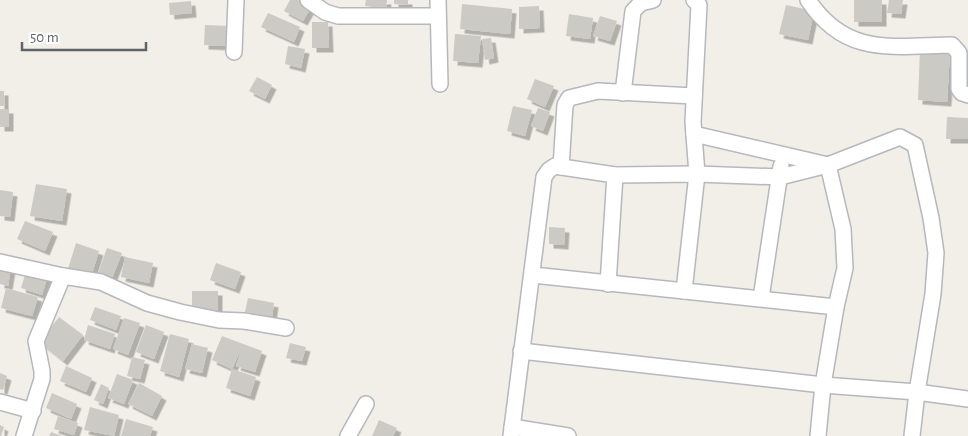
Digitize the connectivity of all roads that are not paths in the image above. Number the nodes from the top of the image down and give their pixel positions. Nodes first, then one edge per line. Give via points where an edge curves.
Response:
1 (236, 0) edge
2 (308, 0) edge
3 (438, 0) edge
4 (653, 0) edge
5 (694, 0) edge
6 (808, 0) edge
7 (438, 16) junction
8 (234, 52) dead end
9 (440, 84) dead end
10 (623, 93) junction
11 (968, 95) edge
12 (694, 96) junction
13 (694, 134) junction
14 (782, 154) junction
15 (828, 165) junction
16 (561, 166) junction
17 (697, 174) junction
18 (615, 175) junction
19 (780, 177) junction
20 (0, 262) edge
21 (534, 275) junction
22 (63, 276) junction
23 (608, 284) junction
24 (684, 291) junction
25 (761, 298) junction
26 (836, 307) junction
27 (286, 328) dead end
28 (521, 351) junction
29 (823, 385) junction
30 (917, 392) junction
31 (968, 399) edge
32 (0, 402) edge
33 (366, 404) dead end
34 (33, 411) junction
35 (512, 432) edge
36 (24, 436) edge
37 (348, 436) edge
38 (568, 436) edge
39 (818, 436) edge
40 (912, 436) edge

1 - 8 street
2 - 7 street via 325,12 338,16
3 - 7 street
4 - 10 street via 641,3 633,10
5 - 12 street via 699,5
6 - 11 street via 816,13 836,32 850,39 880,46 952,46 959,53 959,89
7 - 9 street
10 - 12 street
10 - 16 street via 598,92 569,98 565,106
12 - 13 street
13 - 14 street
13 - 17 street
14 - 15 street
14 - 19 street
15 - 19 street
15 - 26 street via 846,249
15 - 30 street via 900,137 915,145 936,253 933,294
16 - 18 street
16 - 21 street via 555,166 544,177
17 - 18 street
17 - 19 street
17 - 24 street
18 - 23 street
19 - 25 street
20 - 22 street
21 - 23 street
21 - 28 street
22 - 27 street via 101,282 147,303 180,312
22 - 34 street via 36,342 42,371
23 - 24 street
24 - 25 street
25 - 26 street
26 - 29 street
28 - 29 street
28 - 35 street
29 - 30 street
29 - 39 street
30 - 31 street
30 - 40 street
32 - 34 street
33 - 37 street
34 - 36 street
35 - 38 street

